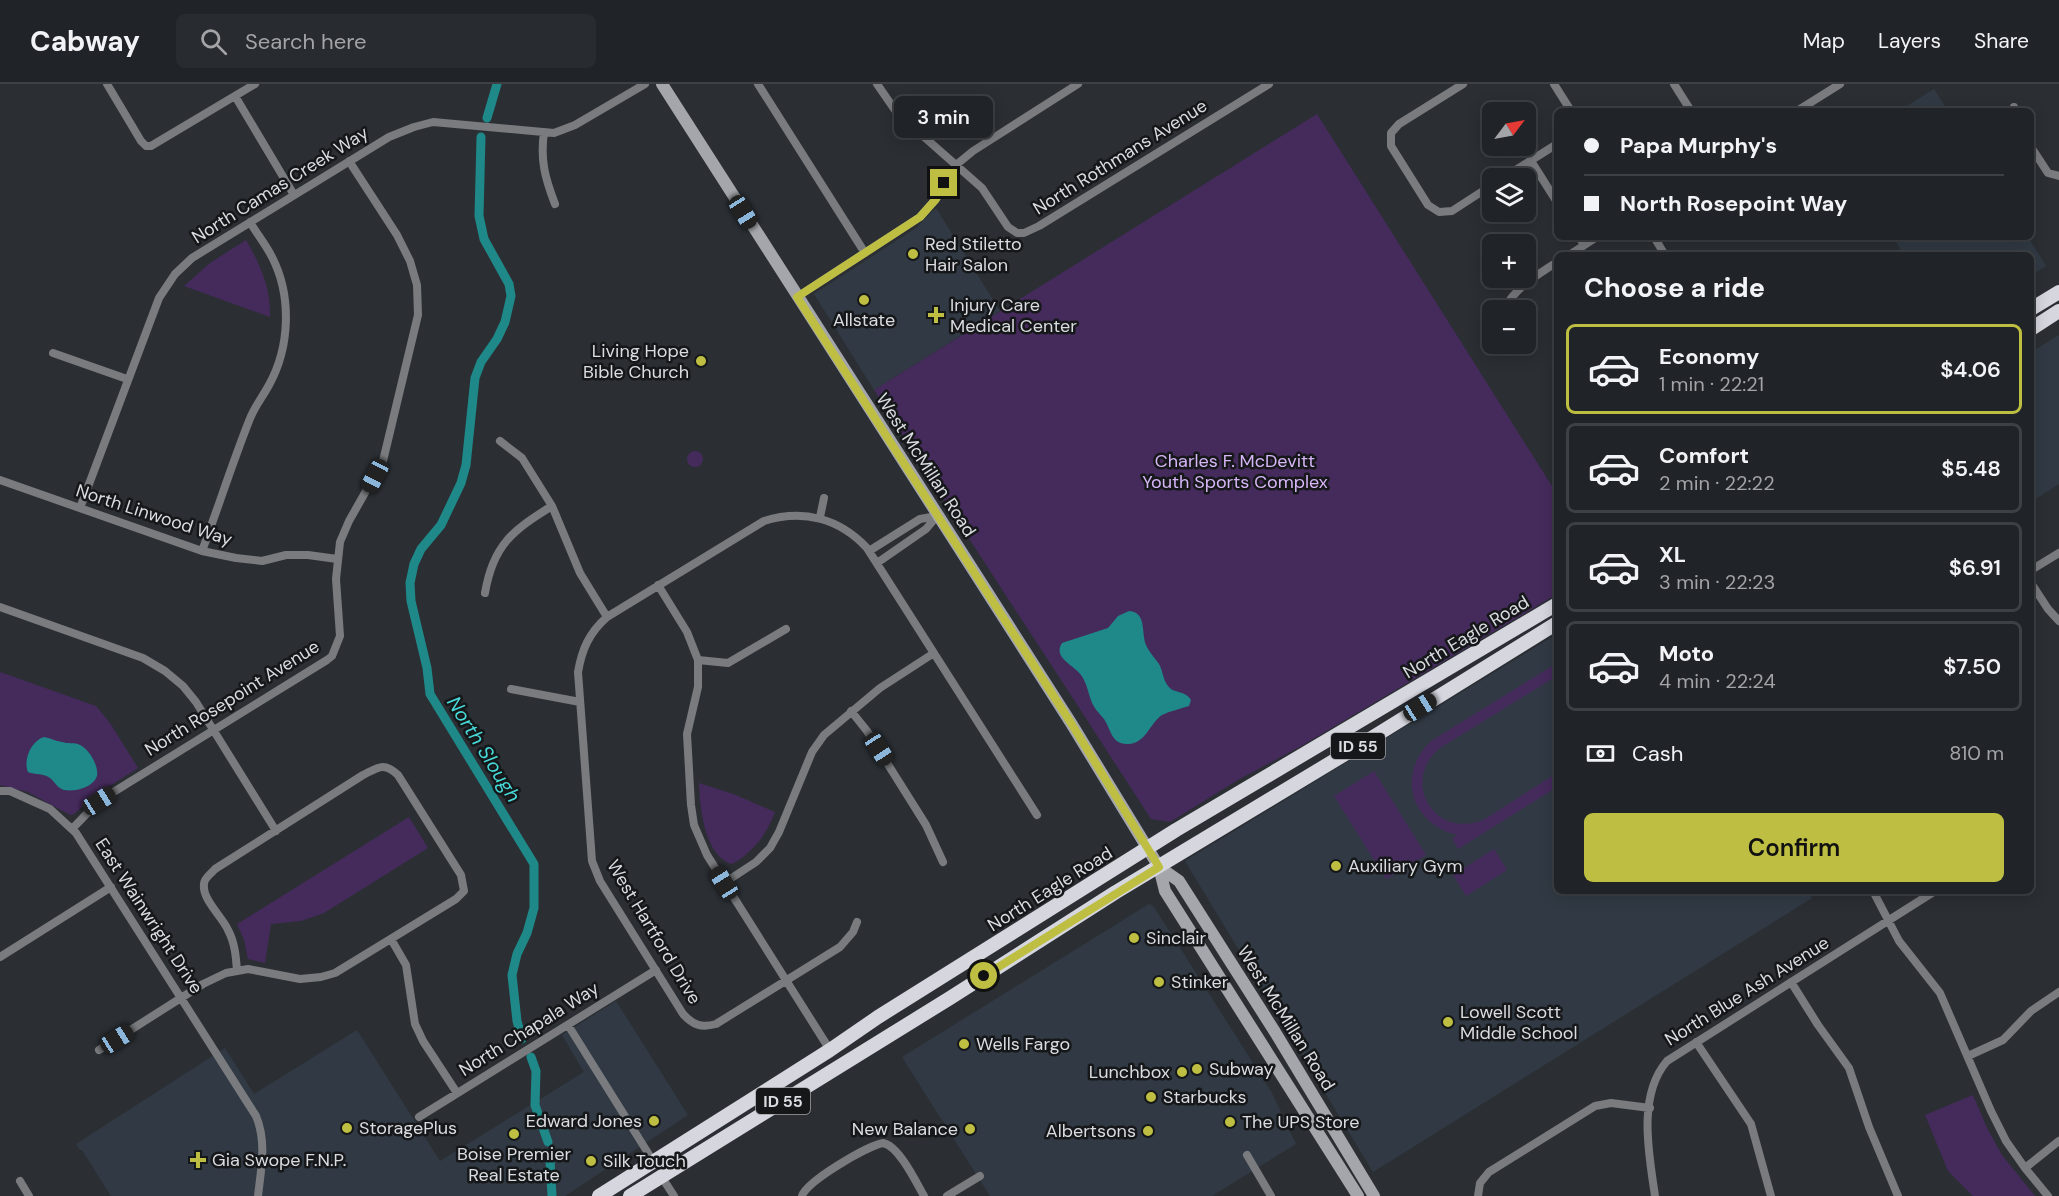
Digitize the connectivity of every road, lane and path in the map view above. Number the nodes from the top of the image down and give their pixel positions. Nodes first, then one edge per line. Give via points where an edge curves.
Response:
1 (107, 84) edge
2 (255, 84) edge
3 (645, 84) edge
4 (662, 84) edge
5 (758, 84) edge
6 (877, 84) edge
7 (1078, 84) edge
8 (1269, 84) edge
9 (1463, 84) edge
10 (1674, 84) edge
11 (1840, 84) edge
12 (1555, 85) edge
13 (235, 96) junction
14 (1569, 108) edge
15 (1689, 108) edge
16 (1802, 108) edge
17 (544, 132) junction
18 (1554, 146) edge
19 (2034, 152) edge
20 (350, 161) junction
21 (1531, 161) junction
22 (956, 165) junction
23 (1519, 168) edge
24 (2059, 176) edge
25 (1482, 192) edge
26 (294, 195) junction
27 (1554, 197) edge
28 (555, 204) dead end
29 (250, 222) junction
30 (1581, 240) edge
31 (1592, 240) edge
32 (1584, 245) junction
33 (1574, 252) edge
34 (865, 253) junction
35 (1554, 264) edge
36 (2059, 292) edge
37 (797, 297) junction
38 (1509, 300) edge
39 (2034, 307) edge
40 (2059, 311) edge
41 (2034, 327) edge
42 (53, 353) dead end
43 (127, 379) junction
44 (500, 441) dead end
45 (0, 480) edge
46 (824, 498) dead end
47 (552, 506) junction
48 (80, 508) junction
49 (937, 516) junction
50 (820, 517) junction
51 (202, 551) junction
52 (869, 551) junction
53 (2059, 553) edge
54 (337, 559) junction
55 (877, 563) junction
56 (2034, 568) edge
57 (658, 585) junction
58 (2034, 588) edge
59 (485, 593) dead end
60 (0, 606) edge
61 (1554, 606) edge
62 (607, 617) junction
63 (2059, 621) edge
64 (1554, 625) edge
65 (786, 629) dead end
66 (934, 653) junction
67 (698, 660) junction
68 (511, 689) dead end
69 (580, 702) junction
70 (851, 711) junction
71 (213, 730) junction
72 (0, 790) edge
73 (1037, 815) dead end
74 (72, 829) junction
75 (276, 831) junction
76 (1147, 849) junction
77 (943, 862) dead end
78 (1159, 867) junction
79 (724, 883) junction
80 (111, 887) junction
81 (1874, 894) edge
82 (1930, 894) edge
83 (857, 922) dead end
84 (1888, 922) junction
85 (391, 939) junction
86 (0, 957) edge
87 (656, 970) junction
88 (237, 971) junction
89 (786, 981) junction
90 (1791, 982) junction
91 (2059, 992) edge
92 (182, 998) junction
93 (568, 1025) junction
94 (1696, 1042) junction
95 (99, 1050) dead end
96 (830, 1050) junction
97 (1968, 1056) junction
98 (457, 1093) junction
99 (1650, 1108) junction
100 (419, 1117) dead end
101 (2059, 1141) edge
102 (682, 1143) junction
103 (1246, 1155) dead end
104 (653, 1161) junction
105 (1355, 1166) junction
106 (2025, 1168) junction
107 (662, 1176) junction
108 (980, 1176) dead end
109 (20, 1181) dead end
110 (632, 1195) edge
111 (802, 1195) edge
112 (29, 1196) edge
113 (258, 1196) edge
114 (599, 1196) edge
115 (674, 1196) edge
116 (924, 1196) edge
117 (947, 1196) edge
118 (1271, 1196) edge
119 (1358, 1196) edge
120 (1365, 1196) edge
121 (1374, 1196) edge
122 (1478, 1196) edge
123 (1655, 1196) edge
124 (1771, 1196) edge
125 (1898, 1196) edge
126 (2048, 1196) edge

1 - 13 street via 146,146 156,145
2 - 13 street
3 - 17 street, North Camas Creek Way via 574,125 554,133
4 - 37 main road, West McMillan Road
5 - 34 street
6 - 22 street via 897,113
7 - 22 street
8 - 22 street, North Rothmans Avenue via 1030,231 1017,233 1008,227 982,188
9 - 25 street via 1399,124 1391,133 1391,146 1428,205 1439,213 1452,211
10 - 15 street
11 - 16 street
12 - 14 street
13 - 26 street
17 - 20 street, North Camas Creek Way via 433,122 389,137
17 - 28 street via 544,175
18 - 21 street
19 - 24 street via 2048,173
20 - 26 street, North Camas Creek Way
20 - 54 street, North Rosepoint Avenue via 410,261 417,285 418,315 383,460 348,521
21 - 23 street
21 - 27 street
22 - 34 street via 920,217
26 - 29 street, North Camas Creek Way
29 - 43 street, North Camas Creek Way via 192,258 175,274 159,298
29 - 51 street via 282,282 286,336 273,376 255,404 240,442
30 - 32 street
31 - 32 street
32 - 33 street
34 - 37 street
35 - 38 street via 1521,285
36 - 39 highway
37 - 49 main road, West McMillan Road
40 - 41 highway
42 - 43 street
43 - 48 street, North Camas Creek Way
44 - 47 street via 522,458
45 - 48 street, North Linwood Way
46 - 50 street
47 - 59 street via 508,537 488,575
47 - 62 street via 580,573
48 - 51 street, North Linwood Way
49 - 52 street via 920,519
49 - 55 street via 926,529
49 - 76 main road, West McMillan Road
50 - 52 street via 852,534
50 - 57 street, West Hartford Drive via 794,515 764,521
51 - 54 street, North Linwood Way via 262,561 286,555
52 - 55 street
53 - 56 street
54 - 71 street, North Rosepoint Avenue via 341,626 332,656
55 - 66 street
57 - 62 street, West Hartford Drive
57 - 67 street via 692,640
58 - 63 street
60 - 71 street via 115,647 165,670 196,702
61 - 76 highway, North Eagle Road / ID 55
62 - 69 street, West Hartford Drive via 592,632 581,653
64 - 78 highway, North Eagle Road / ID 55
65 - 67 street via 728,663
66 - 70 street
66 - 73 street
67 - 79 street via 698,687 687,734 691,805 702,846
68 - 69 street
69 - 87 street, West Hartford Drive via 592,861 600,881
70 - 77 street via 926,825
70 - 79 street via 824,735 812,752 770,848
71 - 74 street, North Rosepoint Avenue via 99,801
71 - 75 street
72 - 74 street, East Wainwright Drive via 51,809
74 - 80 street, East Wainwright Drive
75 - 85 street via 363,775 383,766 398,775 461,875 464,891
75 - 88 street via 215,869 203,886 228,928
76 - 78 main road, West McMillan Road
76 - 96 highway, North Eagle Road / ID 55
78 - 105 main road, West McMillan Road via 1179,881
78 - 107 highway, North Eagle Road / ID 55
78 - 119 main road, West McMillan Road via 1165,891
79 - 89 street
80 - 86 street
80 - 92 street, East Wainwright Drive
81 - 84 street
82 - 84 street, North Blue Ash Avenue
83 - 89 street via 840,947
84 - 90 street, North Blue Ash Avenue
84 - 97 street via 1941,993
85 - 88 street via 335,973 321,977 300,979 248,969
85 - 98 street via 406,965 415,1024
87 - 89 street, West Hartford Drive via 683,1014 701,1026 716,1024
87 - 93 street, North Chapala Way
88 - 92 street via 203,984
89 - 96 street
90 - 94 street, North Blue Ash Avenue
90 - 125 street via 1849,1068
91 - 97 street via 2031,1011 2004,1040
92 - 95 street
92 - 113 street, East Wainwright Drive via 262,1130
93 - 98 street, North Chapala Way
93 - 104 street
94 - 99 street, North Blue Ash Avenue via 1661,1068
94 - 124 street via 1751,1124
96 - 102 highway, North Eagle Road / ID 55
97 - 106 street via 1998,1126
98 - 100 street, North Chapala Way
99 - 122 street via 1611,1103 1595,1106 1489,1172 1480,1183
99 - 123 street, North Blue Ash Avenue via 1647,1136
101 - 106 street
102 - 104 highway, North Eagle Road / ID 55
102 - 107 highway
103 - 118 street
104 - 110 highway via 650,1172
104 - 114 highway, North Eagle Road / ID 55
105 - 120 main road via 1354,1176
105 - 121 main road, West McMillan Road
106 - 126 street
107 - 110 highway, North Eagle Road / ID 55
107 - 115 street
108 - 117 street
109 - 112 street
111 - 116 street via 820,1178 868,1148 888,1143

